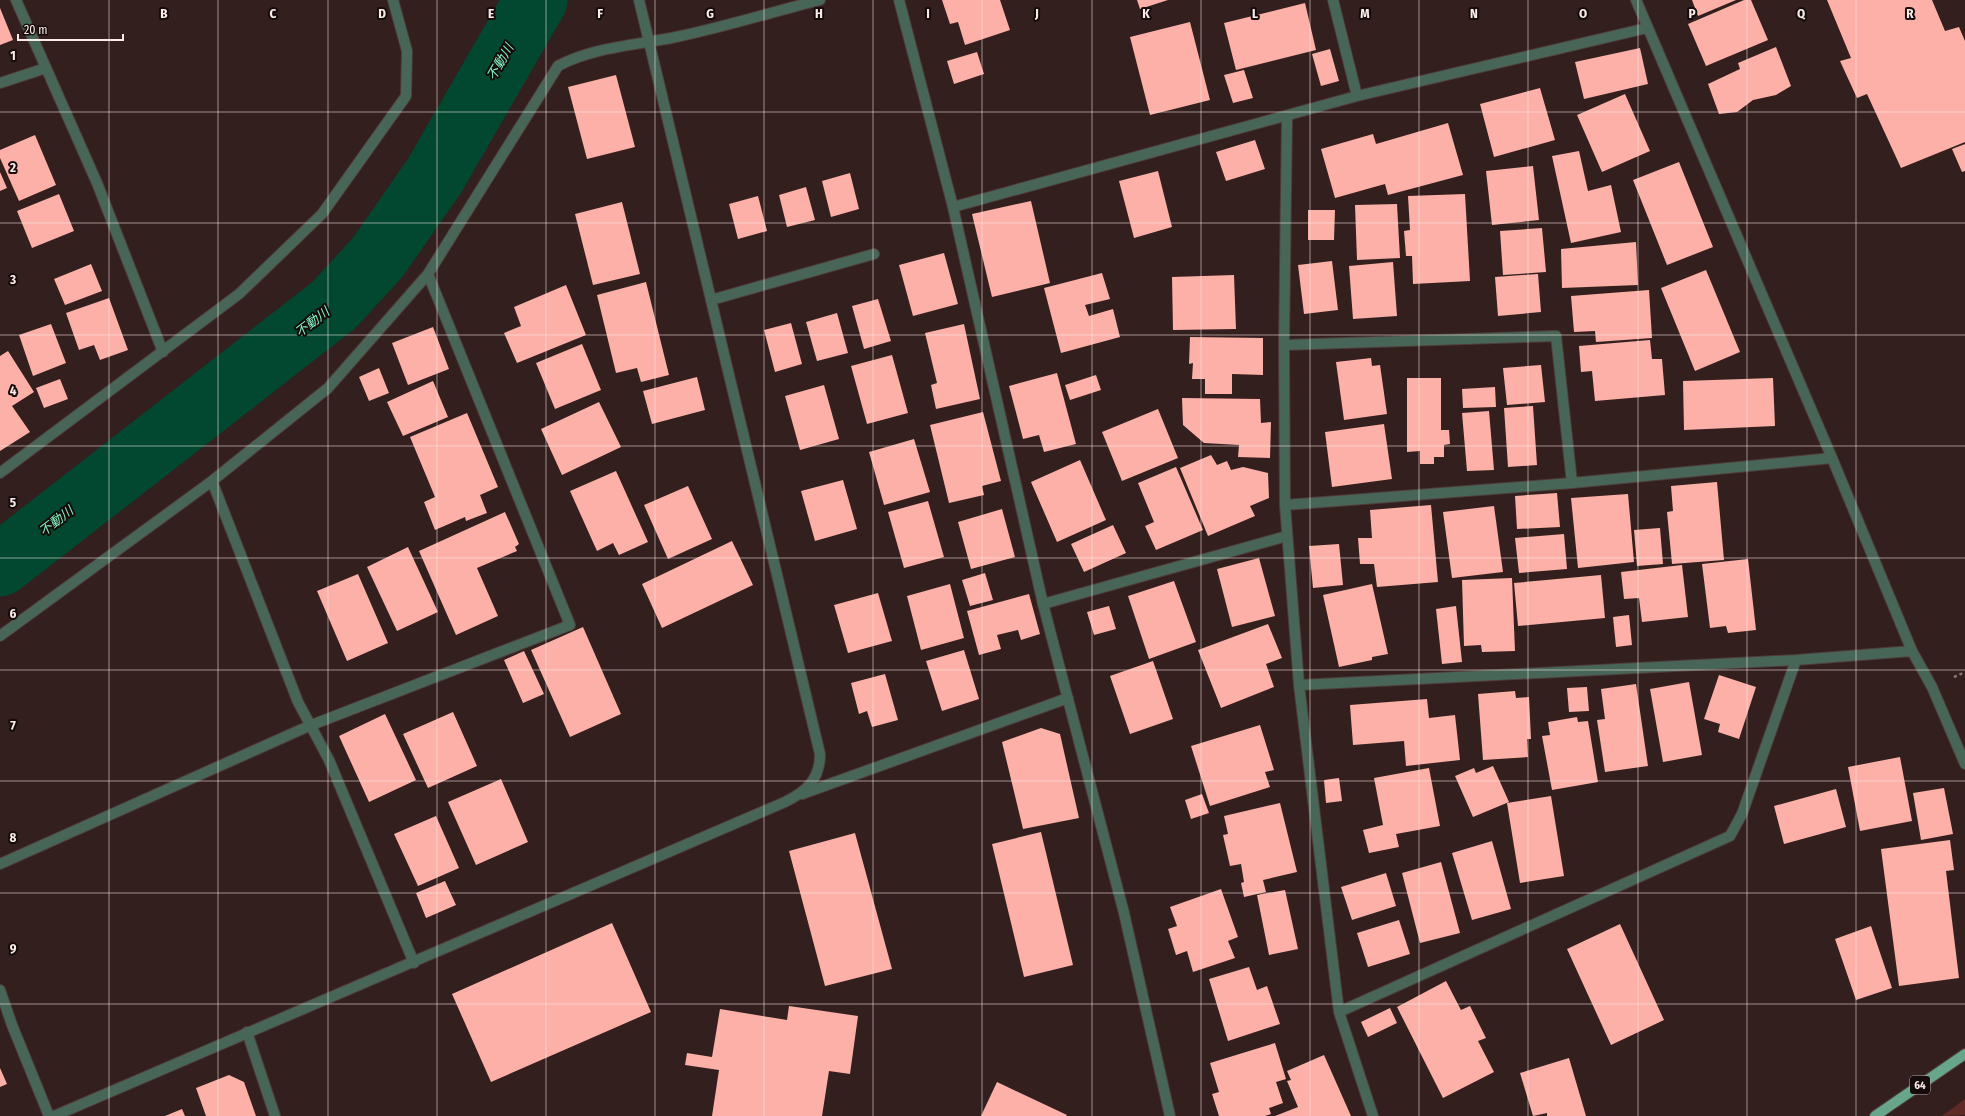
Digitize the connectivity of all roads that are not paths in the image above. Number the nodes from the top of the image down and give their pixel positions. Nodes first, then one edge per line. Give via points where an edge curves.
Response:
1 (16, 0) edge
2 (393, 0) edge
3 (638, 0) edge
4 (820, 0) edge
5 (899, 0) edge
6 (1333, 0) edge
7 (1636, 0) edge
8 (1647, 28) junction
9 (648, 40) junction
10 (46, 68) junction
11 (0, 83) edge
12 (1358, 96) junction
13 (1287, 116) junction
14 (953, 207) junction
15 (874, 254) dead end
16 (428, 274) junction
17 (710, 300) junction
18 (1284, 346) junction
19 (163, 352) junction
20 (1832, 458) junction
21 (0, 474) edge
22 (212, 481) junction
23 (1572, 483) junction
24 (1285, 505) junction
25 (1287, 536) junction
26 (1043, 604) junction
27 (0, 636) edge
28 (1912, 651) junction
29 (1796, 660) junction
30 (1300, 685) junction
31 (1068, 698) junction
32 (309, 726) junction
33 (1965, 764) edge
34 (802, 794) junction
35 (0, 864) edge
36 (414, 963) junction
37 (0, 990) edge
38 (1339, 1012) junction
39 (247, 1032) junction
40 (1965, 1054) edge
41 (49, 1116) edge
42 (54, 1116) edge
43 (275, 1116) edge
44 (1170, 1116) edge
45 (1373, 1116) edge
46 (1875, 1116) edge

1 - 10 street
2 - 19 street via 407,52 406,96 322,214 239,294
3 - 9 street
4 - 9 street via 675,37
5 - 14 street
6 - 12 street
7 - 8 street
8 - 12 street
8 - 20 street
9 - 16 street via 570,60 558,66
9 - 17 street
10 - 11 street
10 - 19 street via 97,183
12 - 13 street
13 - 14 street
13 - 18 street
14 - 26 street
15 - 17 street
16 - 22 street via 328,388
16 - 32 street via 570,625
17 - 34 street via 820,754 820,766
18 - 23 street via 1556,336
18 - 24 street
19 - 21 street
20 - 23 street
20 - 28 street
22 - 27 street
22 - 32 street
23 - 24 street
24 - 25 street
25 - 26 street
25 - 30 street
26 - 31 street
28 - 29 street
28 - 33 street via 1932,687
29 - 30 street
29 - 38 street via 1742,814 1730,836
30 - 38 street
31 - 34 street
31 - 44 street via 1124,913
32 - 35 street
32 - 36 street via 329,760
34 - 36 street
36 - 39 street
37 - 41 street
38 - 45 street
39 - 42 street
39 - 43 street
40 - 46 main road, 64

